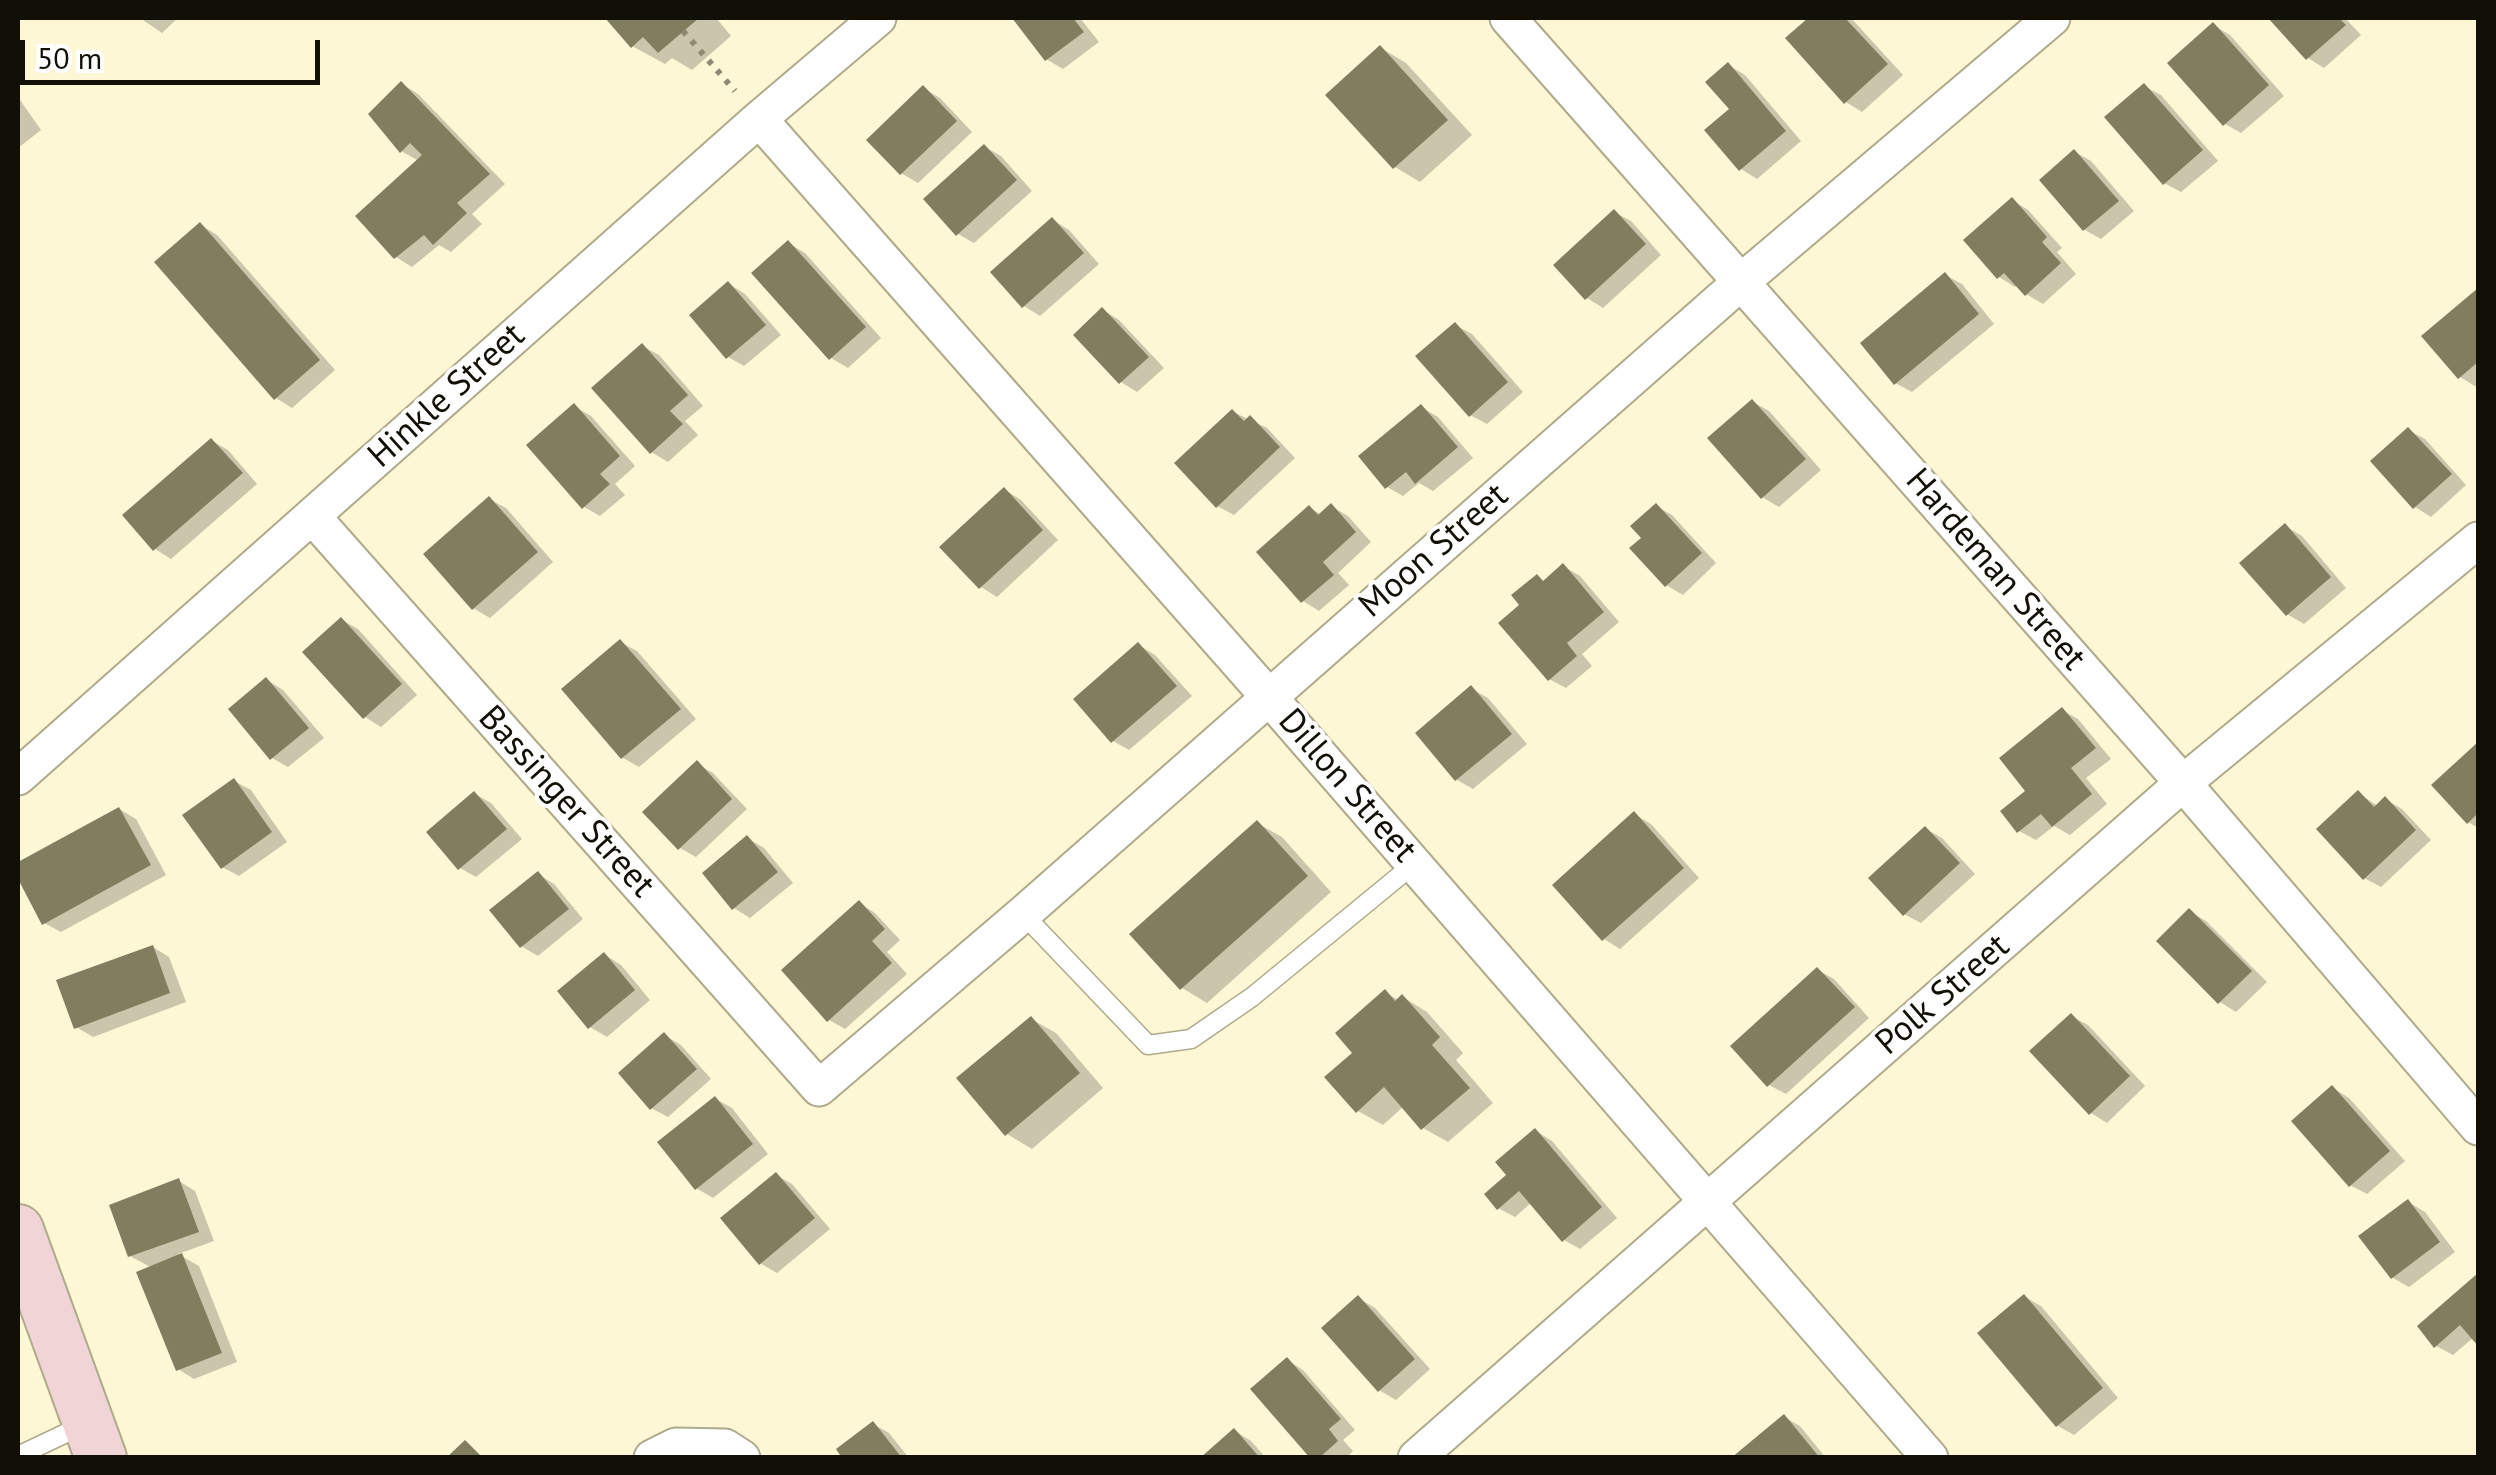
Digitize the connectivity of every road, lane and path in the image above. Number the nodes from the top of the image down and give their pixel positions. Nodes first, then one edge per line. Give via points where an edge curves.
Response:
1 (878, 18) edge
2 (1508, 18) edge
3 (2052, 18) edge
4 (683, 31) dead end
5 (759, 119) junction
6 (1741, 282) junction
7 (312, 516) junction
8 (2478, 540) edge
9 (1268, 696) junction
10 (18, 777) edge
11 (2183, 783) junction
12 (1414, 864) junction
13 (1023, 914) junction
14 (819, 1088) joint
15 (2478, 1127) edge
16 (1708, 1202) junction
17 (18, 1230) edge
18 (95, 1440) edge
19 (18, 1456) edge
20 (652, 1458) edge
21 (742, 1458) edge
22 (1416, 1458) edge
23 (1930, 1458) edge

1 - 5 street, Hinkle Street
2 - 6 street, Hardeman Street
3 - 6 street, Moon Street
4 - 5 path
5 - 7 street, Hinkle Street
5 - 9 street, Dillon Street
6 - 9 street, Moon Street
6 - 11 street, Hardeman Street
7 - 10 street, Hinkle Street
7 - 14 street, Bassinger Street
8 - 11 street, Polk Street
9 - 12 street, Dillon Street
9 - 13 street, Moon Street
11 - 15 street, Hardeman Street
11 - 16 street, Polk Street
12 - 13 lane via 1191,1039 1148,1045
12 - 16 street, Dillon Street
13 - 14 street, Moon Street
16 - 22 street, Polk Street
16 - 23 street, Dillon Street
17 - 18 street
18 - 19 lane
20 - 21 street via 676,1446 725,1447

